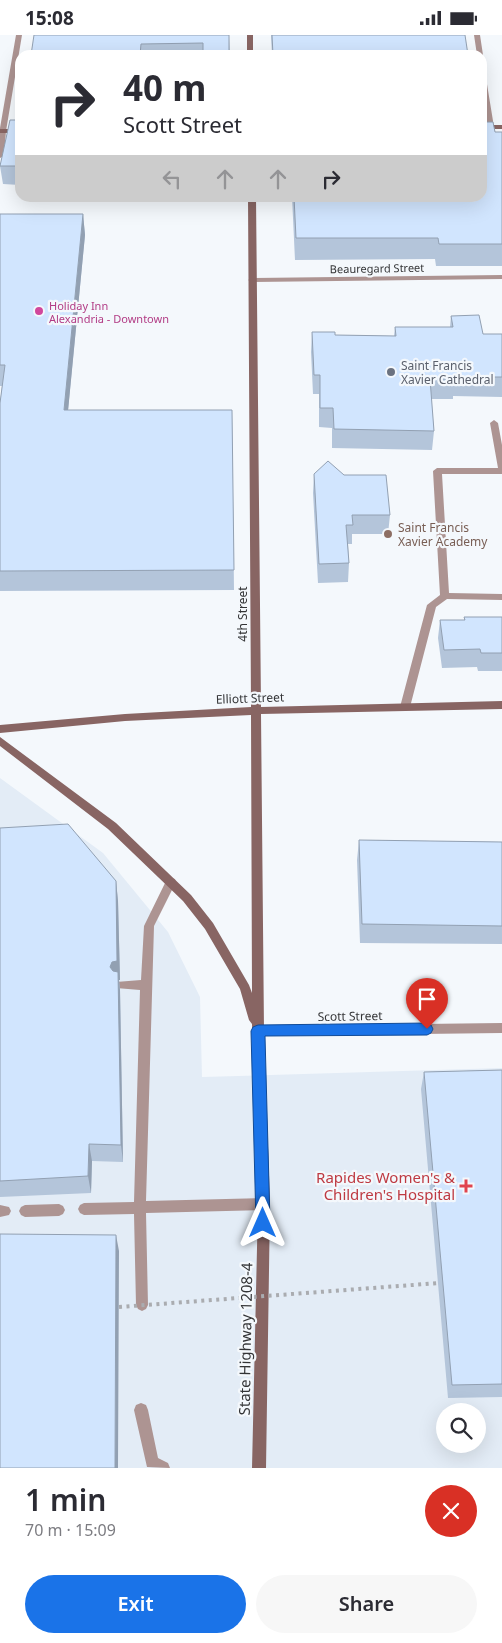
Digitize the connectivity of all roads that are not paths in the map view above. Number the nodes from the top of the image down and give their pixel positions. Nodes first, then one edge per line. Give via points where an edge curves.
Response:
1 (19, 35) edge
2 (250, 35) edge
3 (477, 35) edge
4 (16, 50) edge
5 (250, 50) edge
6 (479, 50) edge
7 (15, 56) edge
8 (487, 103) edge
9 (487, 127) edge
10 (491, 127) junction
11 (502, 127) edge
12 (1, 131) edge
13 (15, 131) edge
14 (0, 156) edge
15 (252, 202) edge
16 (502, 277) edge
17 (252, 280) junction
18 (494, 423) dead end
19 (502, 470) edge
20 (445, 596) junction
21 (502, 597) edge
22 (502, 705) edge
23 (405, 707) junction
24 (255, 711) junction
25 (0, 729) edge
26 (0, 741) edge
27 (171, 882) junction
28 (120, 985) edge
29 (146, 985) junction
30 (502, 1028) edge
31 (258, 1031) junction
32 (264, 1204) junction
33 (140, 1208) junction
34 (84, 1209) dead end
35 (59, 1210) dead end
36 (25, 1211) dead end
37 (142, 1305) road end
38 (141, 1410) dead end
39 (162, 1468) edge
40 (259, 1468) edge

1 - 4 street
2 - 5 main road
3 - 6 street
7 - 12 street
8 - 10 street
9 - 10 main road
10 - 11 main road
12 - 13 main road
12 - 14 street
15 - 17 main road, 4th Street
16 - 17 street, Beauregard Street
17 - 24 main road, 4th Street
18 - 19 street
19 - 20 street via 438,471
20 - 21 street
20 - 23 street via 432,605
22 - 23 main road, Elliott Street
23 - 24 main road, Elliott Street
24 - 25 main road, Elliott Street via 64,721
24 - 31 main road, 4th Street
26 - 27 main road via 112,826
27 - 29 street via 149,927
27 - 31 main road via 209,926 244,988
28 - 29 street
29 - 33 street
30 - 31 street, Scott Street
31 - 32 main road, State Highway 1208-4
32 - 33 street
32 - 40 main road, State Highway 1208-4
33 - 34 street
33 - 37 street
35 - 36 street
38 - 39 street via 152,1462

